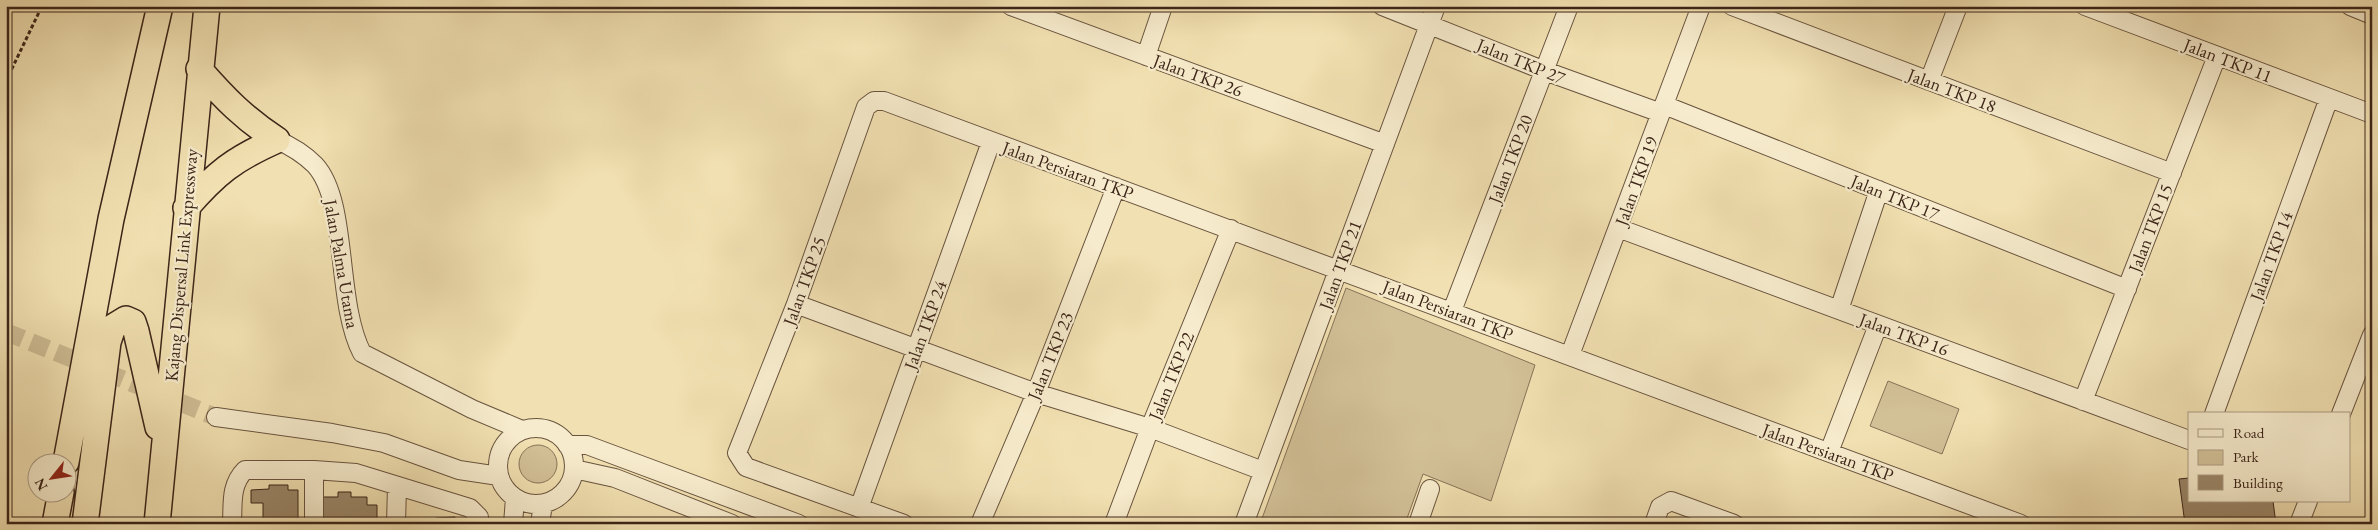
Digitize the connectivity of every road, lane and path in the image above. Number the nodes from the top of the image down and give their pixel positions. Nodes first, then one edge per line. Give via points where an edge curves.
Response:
1 (42, 6) edge
2 (160, 6) edge
3 (207, 6) edge
4 (1011, 6) edge
5 (1162, 6) edge
6 (1382, 6) edge
7 (1436, 6) edge
8 (1569, 6) edge
9 (1702, 6) edge
10 (1732, 6) edge
11 (1958, 6) edge
12 (2085, 6) edge
13 (2350, 6) edge
14 (2372, 15) edge
15 (1430, 24) junction
16 (1146, 56) junction
17 (2217, 56) junction
18 (199, 68) junction
19 (1544, 71) junction
20 (6, 81) edge
21 (1928, 81) junction
22 (2329, 98) junction
23 (874, 101) joint
24 (1663, 109) junction
25 (2372, 114) edge
26 (277, 140) junction
27 (991, 142) junction
28 (1385, 144) junction
29 (2172, 173) junction
30 (1116, 187) junction
31 (1879, 190) junction
32 (186, 208) junction
33 (1618, 228) junction
34 (1230, 230) junction
35 (6, 256) edge
36 (6, 265) edge
37 (1338, 269) junction
38 (2127, 289) junction
39 (796, 304) junction
40 (1839, 310) junction
41 (1452, 311) junction
42 (1878, 325) junction
43 (2372, 335) edge
44 (916, 348) junction
45 (1570, 355) junction
46 (2368, 356) edge
47 (1036, 393) junction
48 (2083, 401) junction
49 (2215, 412) edge
50 (2343, 412) edge
51 (216, 417) tunnel mouth
52 (1150, 428) junction
53 (522, 430) junction
54 (2188, 440) edge
55 (568, 445) junction
56 (164, 450) junction
57 (68, 452) edge
58 (1829, 452) junction
59 (574, 469) junction
60 (314, 470) junction
61 (1263, 471) junction
62 (499, 476) junction
63 (397, 486) junction
64 (1430, 489) dead end
65 (516, 498) junction
66 (59, 502) edge
67 (2308, 502) edge
68 (542, 504) junction
69 (859, 508) junction
70 (55, 524) edge
71 (85, 524) edge
72 (157, 524) edge
73 (232, 524) edge
74 (314, 524) edge
75 (396, 524) edge
76 (479, 524) edge
77 (513, 524) edge
78 (540, 524) edge
79 (732, 524) edge
80 (799, 524) edge
81 (904, 524) edge
82 (980, 524) edge
83 (1114, 524) edge
84 (1244, 524) edge
85 (1418, 524) edge
86 (1654, 524) edge
87 (1734, 524) edge
88 (2021, 524) edge
89 (2299, 524) edge

1 - 20 path
2 - 57 highway via 111,218
3 - 18 highway, Kajang Dispersal Link Expressway
4 - 16 street, Jalan TKP 26
5 - 16 street
6 - 15 street, Jalan TKP 27
7 - 15 street, Jalan TKP 21
8 - 19 street, Jalan TKP 20
9 - 24 street, Jalan TKP 19
10 - 21 street, Jalan TKP 18
11 - 21 street
12 - 17 street, Jalan TKP 11
13 - 14 street
15 - 19 street, Jalan TKP 27
15 - 28 street, Jalan TKP 21
16 - 28 street, Jalan TKP 26
17 - 22 street, Jalan TKP 11
17 - 29 street, Jalan TKP 15
18 - 26 highway via 246,119
18 - 32 highway, Kajang Dispersal Link Expressway
19 - 24 street, Jalan TKP 27
19 - 41 street, Jalan TKP 20
21 - 29 street, Jalan TKP 18
22 - 25 street, Jalan TKP 11
22 - 49 street, Jalan TKP 14
23 - 27 street, Jalan Persiaran TKP via 884,101
23 - 39 street, Jalan TKP 25 via 866,107
24 - 31 street, Jalan TKP 17
24 - 33 street, Jalan TKP 19
26 - 32 highway via 225,167
26 - 53 street, Jalan Palma Utama via 298,149 316,166 330,190 344,290 355,340 362,353 472,409
27 - 30 street, Jalan Persiaran TKP
27 - 44 street, Jalan TKP 24
28 - 37 street, Jalan TKP 21
29 - 38 street, Jalan TKP 15
30 - 34 street, Jalan Persiaran TKP
30 - 47 street, Jalan TKP 23
31 - 38 street, Jalan TKP 17
31 - 40 street
32 - 56 highway, Kajang Dispersal Link Expressway
33 - 40 street, Jalan TKP 16
33 - 45 street, Jalan TKP 19
34 - 37 street, Jalan Persiaran TKP
34 - 52 street, Jalan TKP 22
35 - 36 path via 10,261
37 - 41 street, Jalan Persiaran TKP
37 - 61 street, Jalan TKP 21
38 - 48 street, Jalan TKP 15
39 - 44 street
39 - 69 street, Jalan TKP 25 via 737,454 746,467
40 - 42 street, Jalan TKP 16
41 - 45 street, Jalan Persiaran TKP
42 - 48 street, Jalan TKP 16
42 - 58 street
43 - 46 street
44 - 47 street
44 - 69 street, Jalan TKP 24
45 - 58 street, Jalan Persiaran TKP
46 - 50 street
47 - 52 street
47 - 82 street, Jalan TKP 23
48 - 54 street, Jalan TKP 16
51 - 62 street via 384,443 459,470
52 - 61 street
52 - 83 street, Jalan TKP 22
53 - 55 street via 548,430
53 - 62 street via 504,444 498,465
55 - 59 street
55 - 80 street via 587,445
56 - 71 highway via 136,331 132,322 126,319 113,327 108,342
56 - 72 highway, Kajang Dispersal Link Expressway
58 - 88 street, Jalan Persiaran TKP
59 - 68 street via 564,492
59 - 79 street via 615,478
60 - 63 street via 356,473
60 - 73 street via 245,470 237,478 233,492
60 - 74 street
61 - 84 street, Jalan TKP 21
62 - 65 street via 508,492
63 - 75 street
63 - 76 street via 470,508 479,517
64 - 85 street
65 - 68 street
65 - 77 street
66 - 70 highway
67 - 89 street
68 - 78 street
69 - 81 street
86 - 87 street via 1660,507 1671,502

